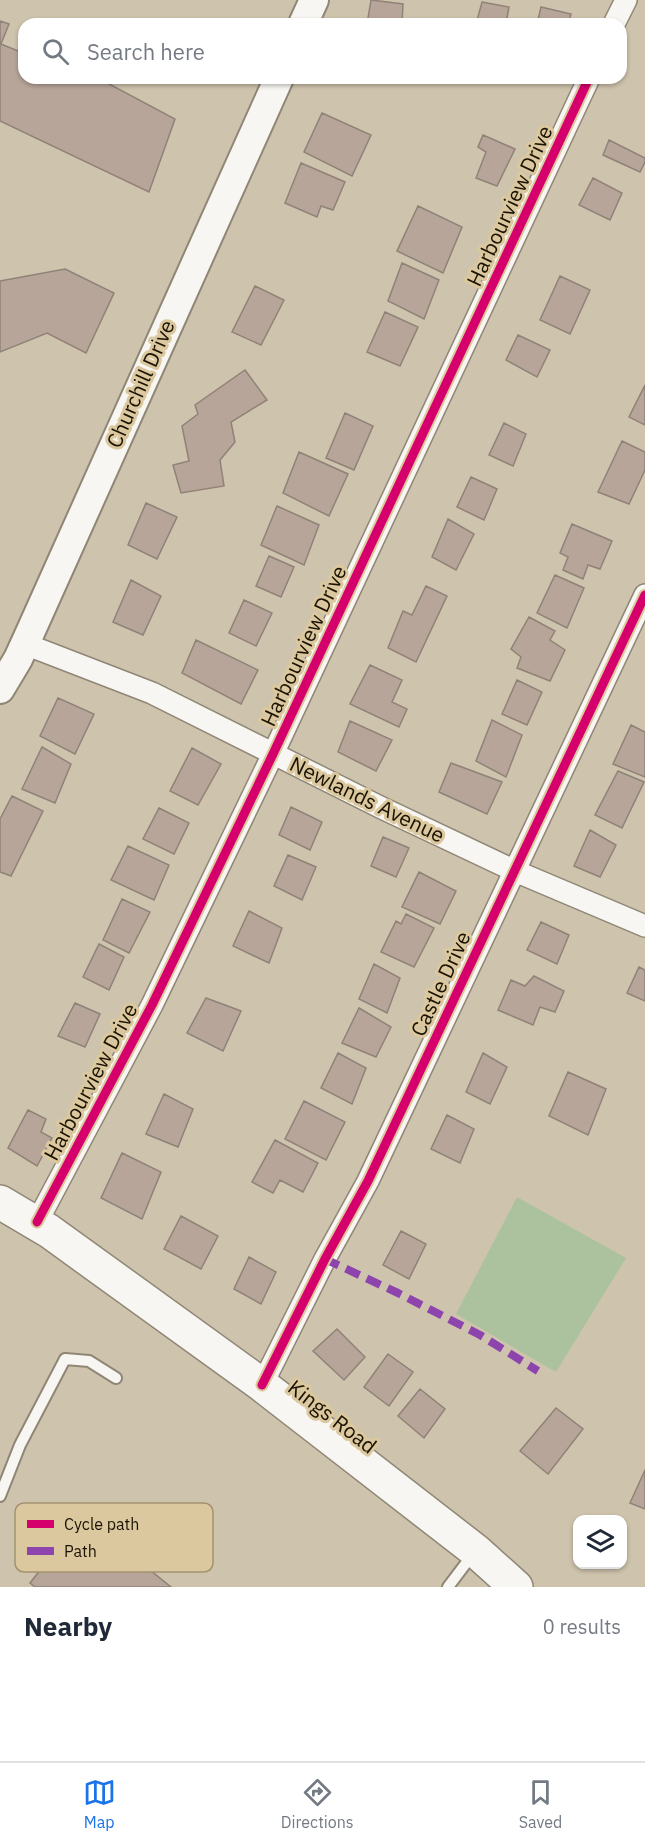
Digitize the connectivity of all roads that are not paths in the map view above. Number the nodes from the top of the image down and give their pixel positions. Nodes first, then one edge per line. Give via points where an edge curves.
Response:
1 (314, 0) edge
2 (626, 0) edge
3 (306, 18) edge
4 (617, 18) edge
5 (276, 84) edge
6 (586, 84) edge
7 (645, 595) edge
8 (25, 644) junction
9 (0, 689) edge
10 (273, 754) junction
11 (515, 871) junction
12 (645, 926) edge
13 (0, 1202) edge
14 (37, 1222) junction
15 (116, 1378) dead end
16 (262, 1385) junction
17 (0, 1496) edge
18 (476, 1551) junction
19 (448, 1587) edge
20 (516, 1587) edge

1 - 3 street
2 - 4 street
5 - 8 street, Churchill Drive
6 - 10 street, Harbourview Drive
7 - 11 street, Castle Drive
8 - 9 street, Churchill Drive
8 - 10 street, Newlands Avenue via 152,693
10 - 11 street, Newlands Avenue
10 - 14 street, Harbourview Drive via 152,1005
11 - 12 street, Newlands Avenue
11 - 16 street, Castle Drive via 368,1181
13 - 14 main road, Kings Road
14 - 16 main road, Kings Road
15 - 17 lane via 89,1360 65,1359
16 - 18 main road, Kings Road
18 - 19 lane
18 - 20 main road, Kings Road

